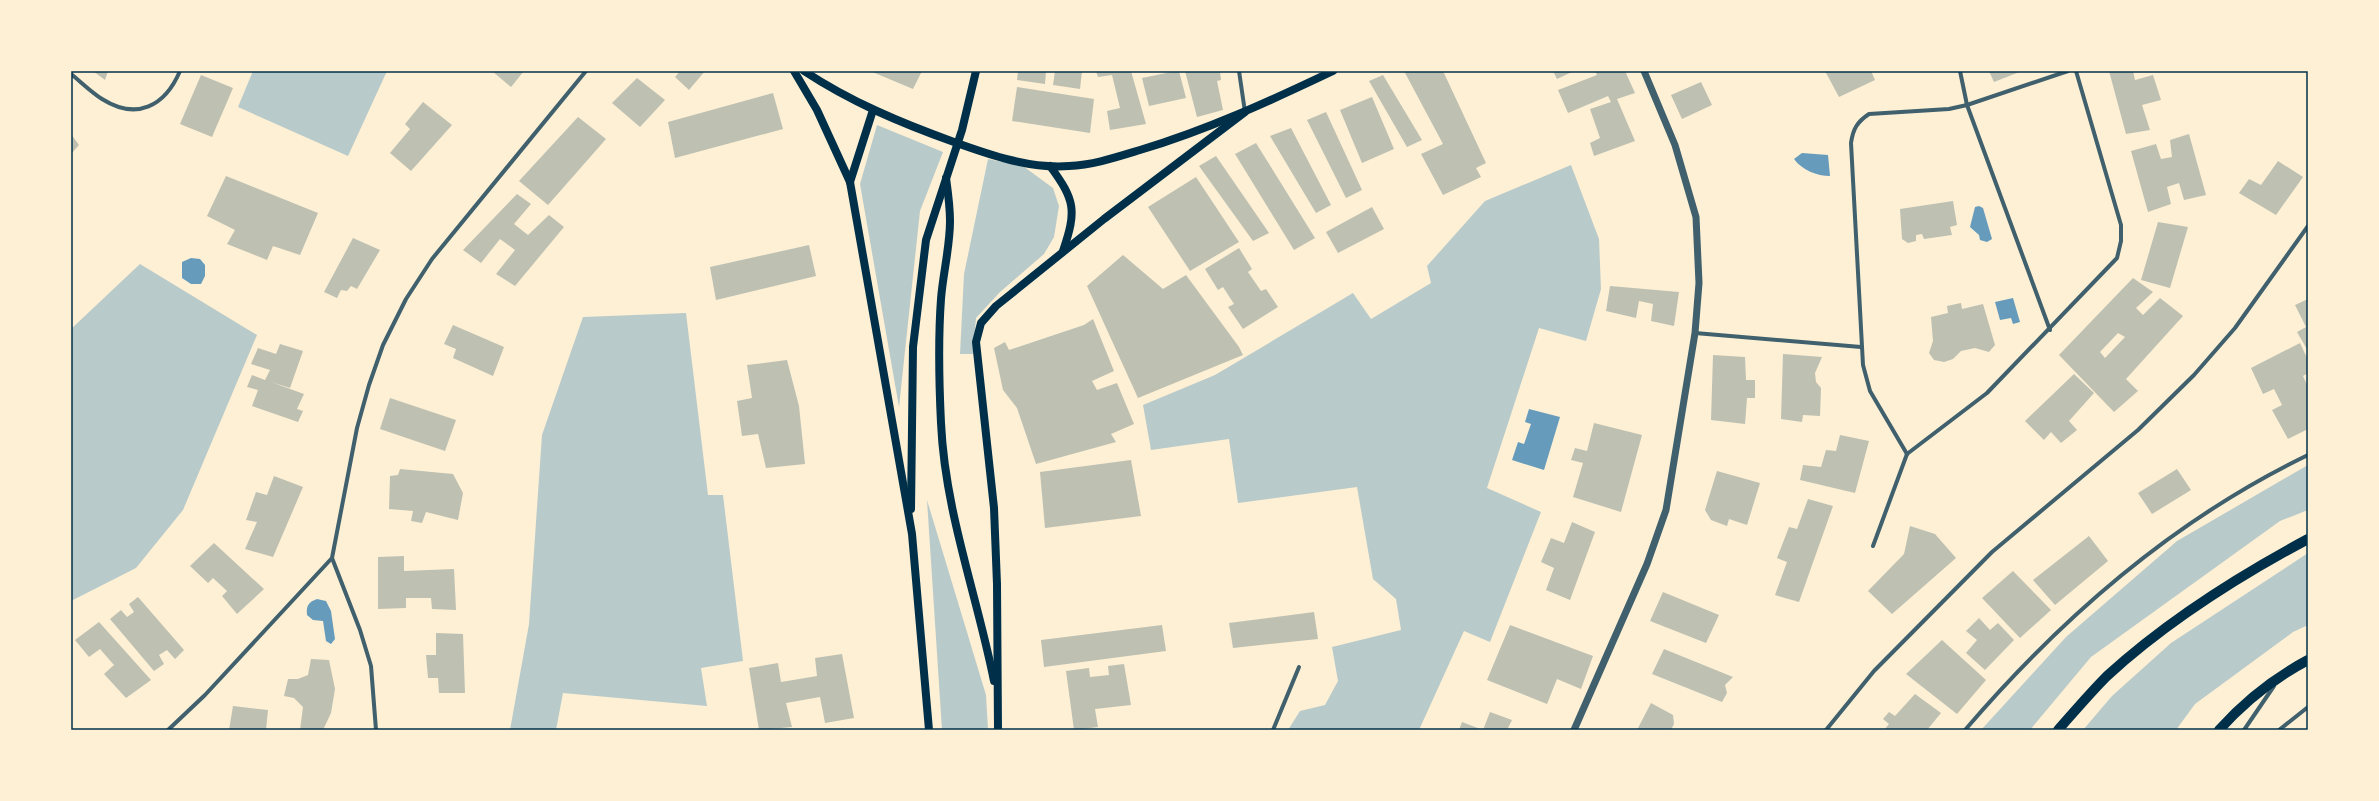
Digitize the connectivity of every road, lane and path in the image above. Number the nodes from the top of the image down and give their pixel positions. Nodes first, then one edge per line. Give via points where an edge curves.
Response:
1 (180, 71) edge
2 (586, 71) edge
3 (794, 71) edge
4 (804, 71) edge
5 (976, 71) edge
6 (1239, 71) edge
7 (1333, 71) edge
8 (1644, 71) edge
9 (1960, 71) edge
10 (2068, 71) edge
11 (2076, 71) edge
12 (71, 74) edge
13 (1967, 105) junction
14 (873, 110) junction
15 (1245, 112) junction
16 (1050, 166) junction
17 (946, 178) junction
18 (850, 182) junction
19 (2308, 226) edge
20 (1063, 252) junction
21 (2050, 330) junction
22 (1695, 333) junction
23 (1861, 347) junction
24 (1907, 454) junction
25 (2308, 455) edge
26 (912, 534) junction
27 (2308, 538) edge
28 (1873, 546) dead end
29 (332, 558) junction
30 (2308, 660) edge
31 (1299, 667) dead end
32 (2282, 674) junction
33 (998, 700) junction
34 (2308, 706) edge
35 (168, 730) edge
36 (376, 730) edge
37 (929, 730) edge
38 (998, 730) edge
39 (1272, 730) edge
40 (1574, 730) edge
41 (1826, 730) edge
42 (1965, 730) edge
43 (2058, 730) edge
44 (2219, 730) edge
45 (2244, 730) edge
46 (2279, 730) edge

1 - 12 street via 171,92 157,104 139,108 120,107 102,99
2 - 29 street via 432,259 406,299 383,345 369,385 357,428
3 - 18 main road via 817,110
4 - 14 main road via 831,89
5 - 17 main road
6 - 15 street
7 - 15 main road
8 - 22 street via 1675,145 1696,217 1699,284
9 - 13 street
10 - 13 street
11 - 21 street via 2118,210 2122,241 2117,258
13 - 21 street
13 - 23 street via 1949,109 1869,114 1859,120 1853,132 1851,143
14 - 16 main road via 919,130 992,156
14 - 18 main road
15 - 16 main road via 1164,143 1117,157 1076,165
15 - 20 main road
16 - 20 main road via 1067,189 1072,208 1072,227
17 - 26 main road via 926,240 914,332 911,425
17 - 33 main road via 950,220 941,298 939,349 943,446 959,539
18 - 26 main road
19 - 41 street via 2235,328 2194,375 2138,430 1992,552 1874,671
20 - 33 main road via 996,306 981,323 976,342 994,508 998,584
21 - 24 street via 1987,393
22 - 23 street
22 - 40 street via 1666,510 1647,564
23 - 24 street via 1870,392
24 - 28 street
25 - 42 street via 2231,497 2171,537 2109,586 2052,637
26 - 37 main road
27 - 43 main road via 2233,581 2168,626 2107,677
29 - 35 street
29 - 36 street via 371,666
30 - 32 main road
31 - 39 street
32 - 44 main road
32 - 45 street
33 - 38 main road
34 - 46 street

